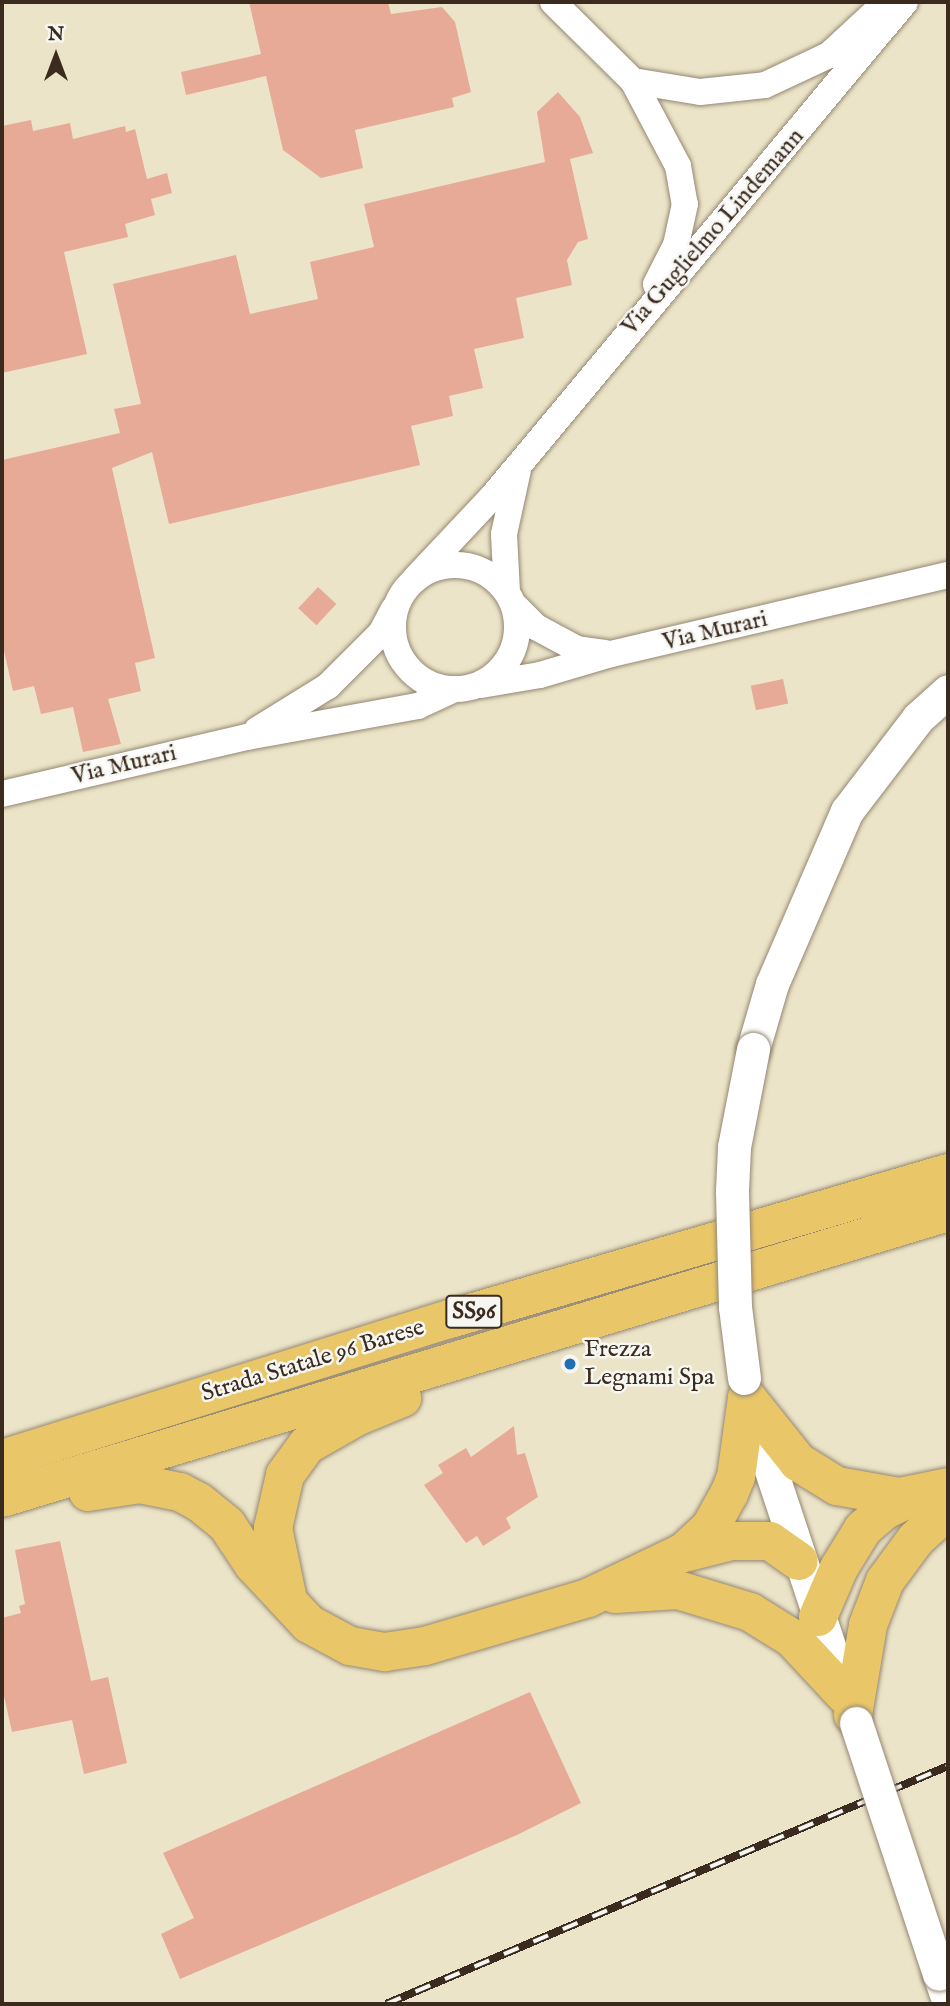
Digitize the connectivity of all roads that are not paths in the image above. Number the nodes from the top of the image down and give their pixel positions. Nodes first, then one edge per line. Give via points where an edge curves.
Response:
1 (553, 2) edge
2 (886, 2) edge
3 (905, 2) edge
4 (633, 81) junction
5 (632, 326) junction
6 (520, 462) junction
7 (948, 575) edge
8 (415, 579) junction
9 (511, 599) junction
10 (395, 608) junction
11 (611, 654) junction
12 (481, 685) junction
13 (452, 691) junction
14 (948, 691) edge
15 (247, 737) junction
16 (2, 794) edge
17 (948, 1172) edge
18 (948, 1212) edge
19 (692, 1288) junction
20 (746, 1388) junction
21 (2, 1459) edge
22 (938, 1497) edge
23 (2, 1498) edge
24 (2, 1517) edge
25 (680, 1555) junction
26 (799, 1561) junction
27 (588, 1598) junction
28 (288, 1602) junction
29 (818, 1617) junction
30 (851, 1711) junction
31 (944, 1987) edge

1 - 4 street
2 - 4 street via 828,55 765,85 700,92
3 - 5 street, Via Guglielmo Lindemann via 781,155
4 - 5 street via 678,166 685,204 676,245
5 - 6 street, Via Guglielmo Lindemann
6 - 8 street, Via Murari
6 - 9 street, Via Murari via 504,534
7 - 11 street, Via Murari
8 - 9 street via 438,566 476,568
8 - 10 street, Via Murari
9 - 11 street via 536,627 577,649
9 - 12 street, Via Murari via 519,628 514,650 504,668
10 - 13 street via 392,632 405,666 419,679
10 - 15 street, Via Murari via 381,632 328,686
11 - 12 street, Via Murari via 540,675
12 - 13 street, Via Murari
13 - 15 street, Via Murari via 418,706
14 - 20 street, bridge via 918,718 847,811 777,973 753,1049 734,1147 732,1191 735,1307
15 - 16 street, Via Murari
17 - 21 main road, Strada Statale 96 Barese / SS96 via 450,1319
18 - 19 main road, Strada Statale 96 Barese / SS96
19 - 23 main road, Strada Statale 96 Barese / SS96
19 - 28 main road via 535,1358 394,1400 307,1445 285,1475 274,1510 274,1545
20 - 22 main road via 782,1444 817,1475 858,1493
20 - 25 main road via 736,1477 710,1528
20 - 26 street
22 - 29 main road via 885,1510 863,1529 839,1568
22 - 30 main road via 875,1602
24 - 28 main road via 124,1483 180,1492 227,1525 253,1564
25 - 26 main road via 752,1539 783,1546
25 - 27 main road
26 - 29 street
27 - 28 main road via 425,1646 385,1651 350,1646 321,1634
27 - 30 main road via 678,1590 726,1601 793,1639
29 - 30 street
30 - 31 street, bridge

